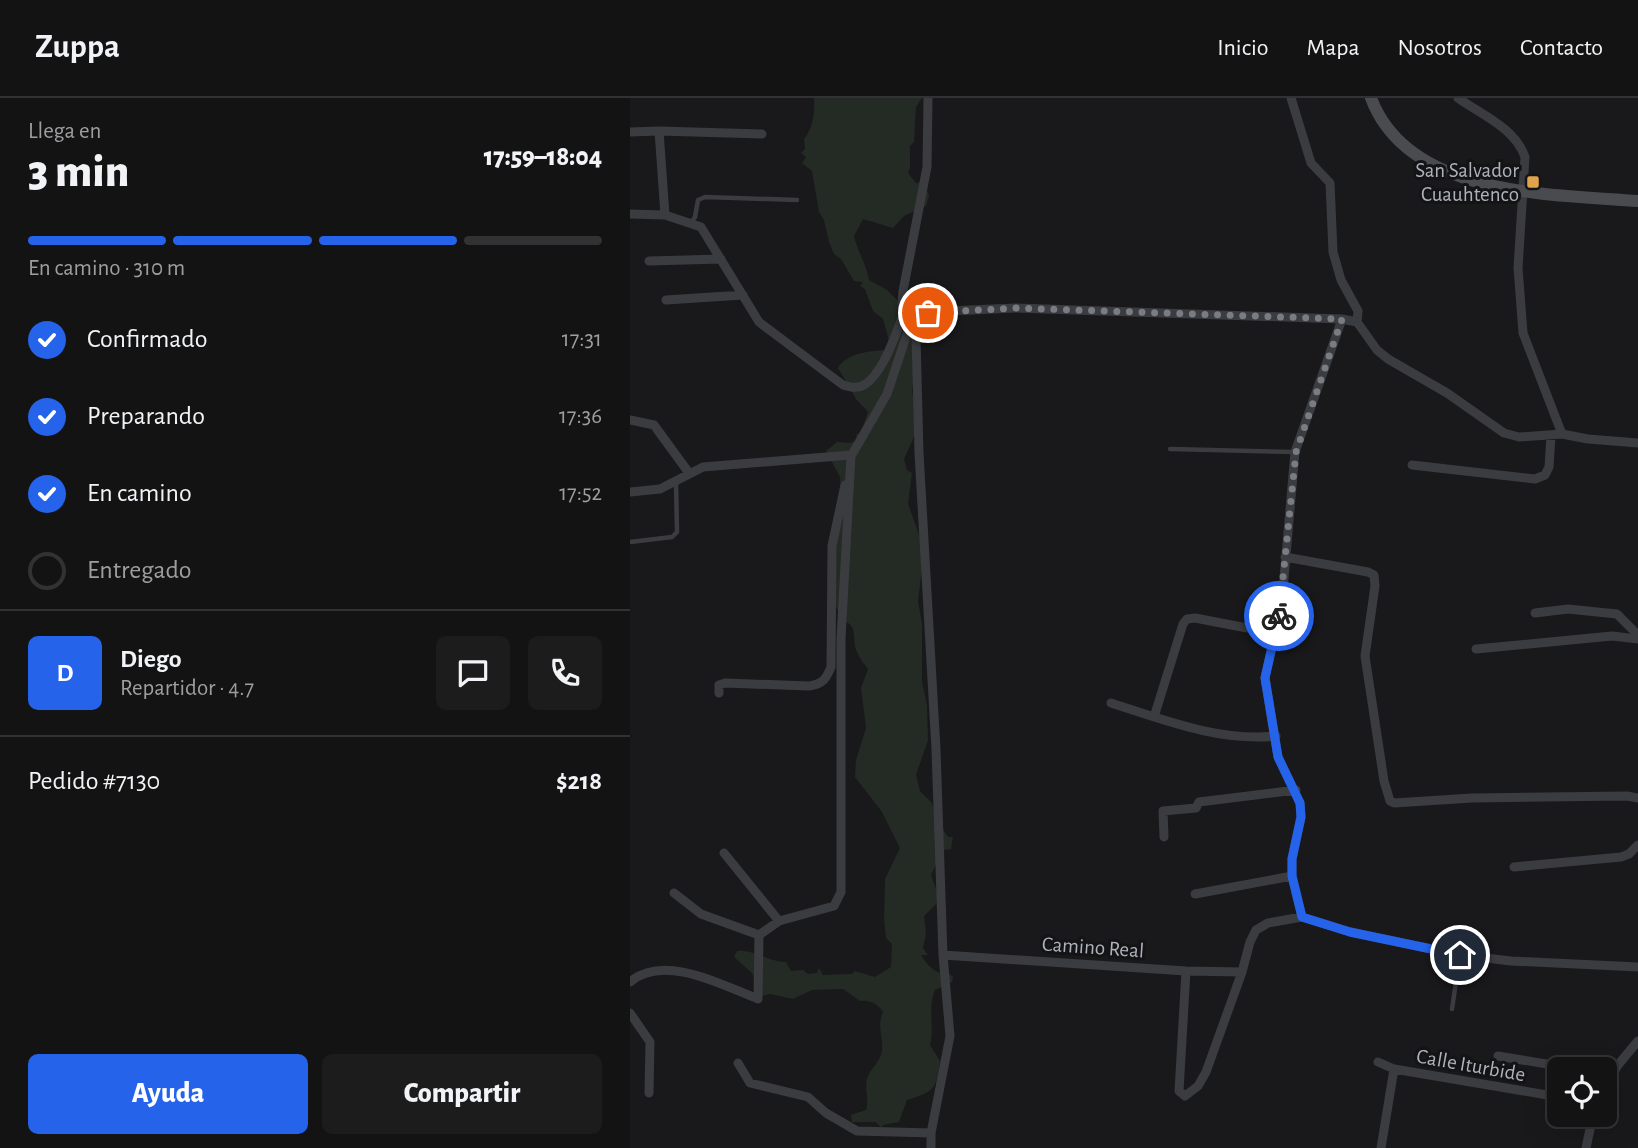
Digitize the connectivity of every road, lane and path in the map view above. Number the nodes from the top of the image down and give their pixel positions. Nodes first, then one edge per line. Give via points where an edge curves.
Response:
1 (928, 98) edge
2 (1291, 98) edge
3 (1371, 98) edge
4 (1458, 98) edge
5 (659, 131) junction
6 (630, 132) edge
7 (762, 134) dead end
8 (1523, 192) junction
9 (797, 200) dead end
10 (1638, 201) edge
11 (630, 214) edge
12 (665, 215) junction
13 (691, 223) junction
14 (721, 259) junction
15 (649, 261) dead end
16 (743, 295) junction
17 (666, 300) dead end
18 (909, 313) junction
19 (928, 313) junction
20 (1342, 319) junction
21 (1357, 322) junction
22 (630, 420) edge
23 (1562, 434) junction
24 (1551, 436) junction
25 (1638, 443) edge
26 (1170, 449) dead end
27 (1296, 452) junction
28 (851, 455) junction
29 (1412, 465) dead end
30 (689, 473) junction
31 (676, 482) junction
32 (630, 492) edge
33 (630, 541) edge
34 (1285, 557) junction
35 (1535, 613) dead end
36 (1277, 627) junction
37 (1638, 637) edge
38 (1476, 649) dead end
39 (719, 693) dead end
40 (1111, 703) dead end
41 (1154, 717) junction
42 (1276, 736) junction
43 (1296, 790) junction
44 (1638, 798) edge
45 (1164, 836) dead end
46 (1638, 845) edge
47 (724, 853) dead end
48 (1514, 867) dead end
49 (1292, 876) junction
50 (674, 893) dead end
51 (1195, 894) dead end
52 (1302, 917) junction
53 (779, 921) junction
54 (759, 935) junction
55 (1460, 955) junction
56 (943, 956) junction
57 (1638, 967) edge
58 (1186, 971) junction
59 (1242, 972) junction
60 (630, 982) edge
61 (1452, 1009) dead end
62 (630, 1013) edge
63 (1638, 1041) edge
64 (1498, 1056) dead end
65 (1378, 1062) dead end
66 (738, 1063) dead end
67 (1547, 1064) edge
68 (1617, 1068) edge
69 (1394, 1069) junction
70 (649, 1093) dead end
71 (1547, 1095) edge
72 (1590, 1127) edge
73 (931, 1133) junction
74 (931, 1148) edge
75 (1381, 1148) edge
76 (1586, 1148) edge

1 - 18 street via 927,167 903,291
2 - 21 street via 1311,163 1330,183 1333,252 1346,291 1359,311
3 - 8 main road via 1394,134 1443,171
4 - 8 street via 1521,144
5 - 6 street
5 - 7 street
5 - 12 street
8 - 10 main road
8 - 23 street via 1518,268 1522,333
9 - 13 lane via 705,197 698,200
11 - 12 street
12 - 13 street
13 - 14 street via 701,227
14 - 15 street
14 - 16 street
16 - 17 street
16 - 18 street via 759,322 843,385 854,388 864,385 884,360
18 - 19 street
18 - 28 street via 887,394
19 - 20 street via 1015,308
19 - 56 street via 916,336
20 - 21 street
20 - 27 street
21 - 24 street via 1388,359 1504,433
22 - 30 street via 654,425
23 - 24 street
23 - 25 street
24 - 29 street via 1549,467 1535,479
26 - 27 lane
27 - 34 street
28 - 30 street via 703,467
28 - 39 street via 832,546 831,667 827,678 809,686 725,683 719,685
28 - 53 street via 841,639 841,892 834,906
30 - 31 street
31 - 32 street
31 - 33 lane via 677,532 671,537
34 - 36 street
34 - 44 street via 1374,575 1365,656 1390,801
35 - 37 street via 1568,609 1617,614
36 - 41 street via 1247,628 1188,619
36 - 42 street via 1265,678
37 - 38 street
40 - 41 street
41 - 42 street via 1237,738
42 - 43 street via 1278,757
43 - 45 street via 1163,811
43 - 49 street via 1301,817
46 - 48 street via 1621,857
47 - 53 street
49 - 51 street
49 - 52 street
50 - 54 street via 701,914
52 - 55 street
52 - 59 street via 1256,930
53 - 54 street
54 - 60 street via 758,999 684,971 641,973
55 - 57 street
55 - 61 lane
56 - 58 street, Camino Real
56 - 73 street via 950,1036
58 - 59 street, Camino Real
58 - 59 street via 1179,1090 1185,1096 1206,1072
62 - 70 street via 650,1042
63 - 68 street
64 - 67 street
65 - 69 street, Calle Iturbide
66 - 73 street via 750,1083 808,1097 857,1131
69 - 71 street, Calle Iturbide
69 - 75 street
72 - 76 street
73 - 74 street

